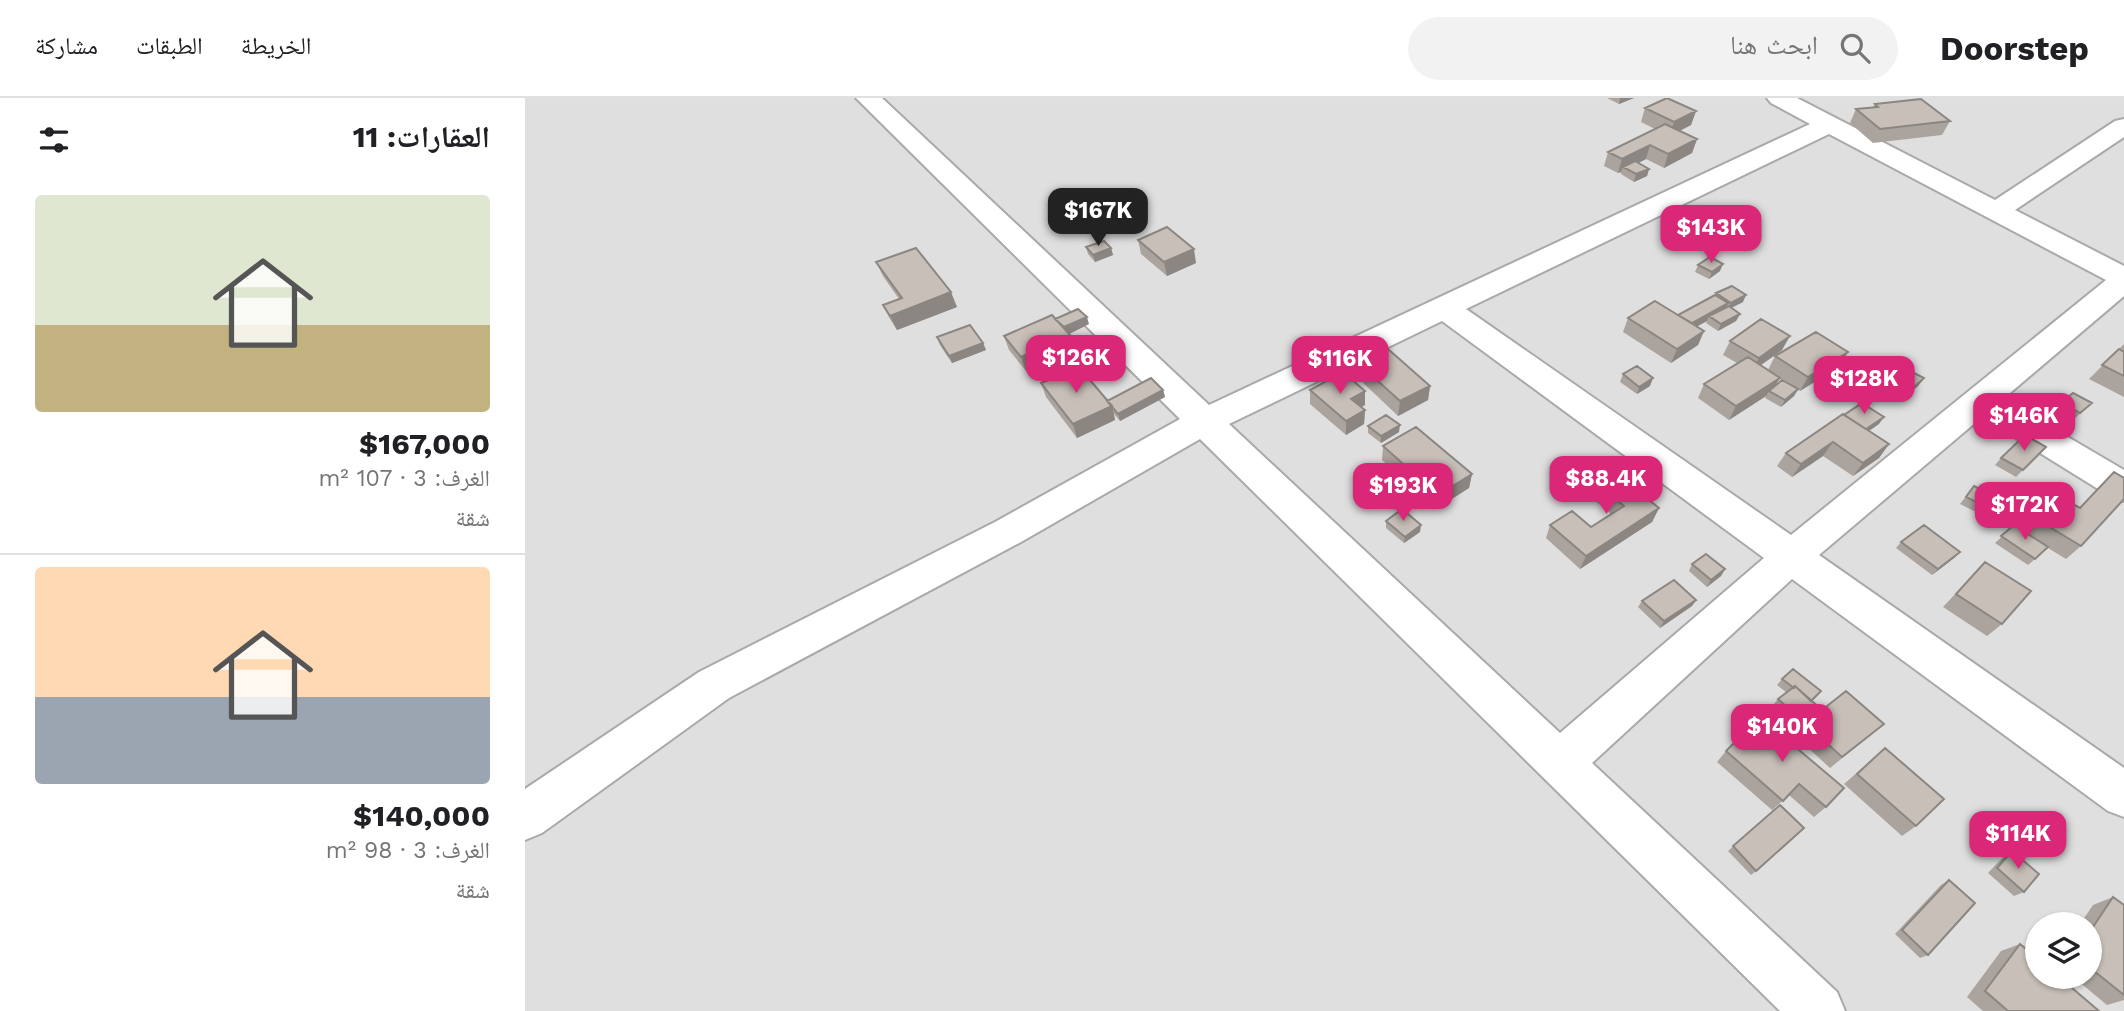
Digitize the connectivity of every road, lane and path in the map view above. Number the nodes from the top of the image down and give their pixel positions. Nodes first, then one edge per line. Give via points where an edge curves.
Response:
1 (868, 98) edge
2 (1779, 98) edge
3 (1830, 124) junction
4 (2124, 126) edge
5 (2099, 143) junction
6 (2124, 153) edge
7 (1998, 210) junction
8 (2124, 279) edge
9 (1444, 308) junction
10 (1980, 400) junction
11 (1205, 421) junction
12 (2124, 487) edge
13 (1791, 557) junction
14 (1559, 764) junction
15 (2124, 795) edge
16 (525, 817) edge
17 (1818, 1011) edge

1 - 11 street
2 - 3 street
3 - 7 street
3 - 9 street
4 - 5 street
5 - 6 street
5 - 7 street
7 - 8 street
8 - 10 street
9 - 11 street
9 - 13 street
10 - 12 street
10 - 13 street
11 - 14 street
11 - 16 street via 1008,533 714,685
13 - 14 street
13 - 15 street
14 - 17 street

